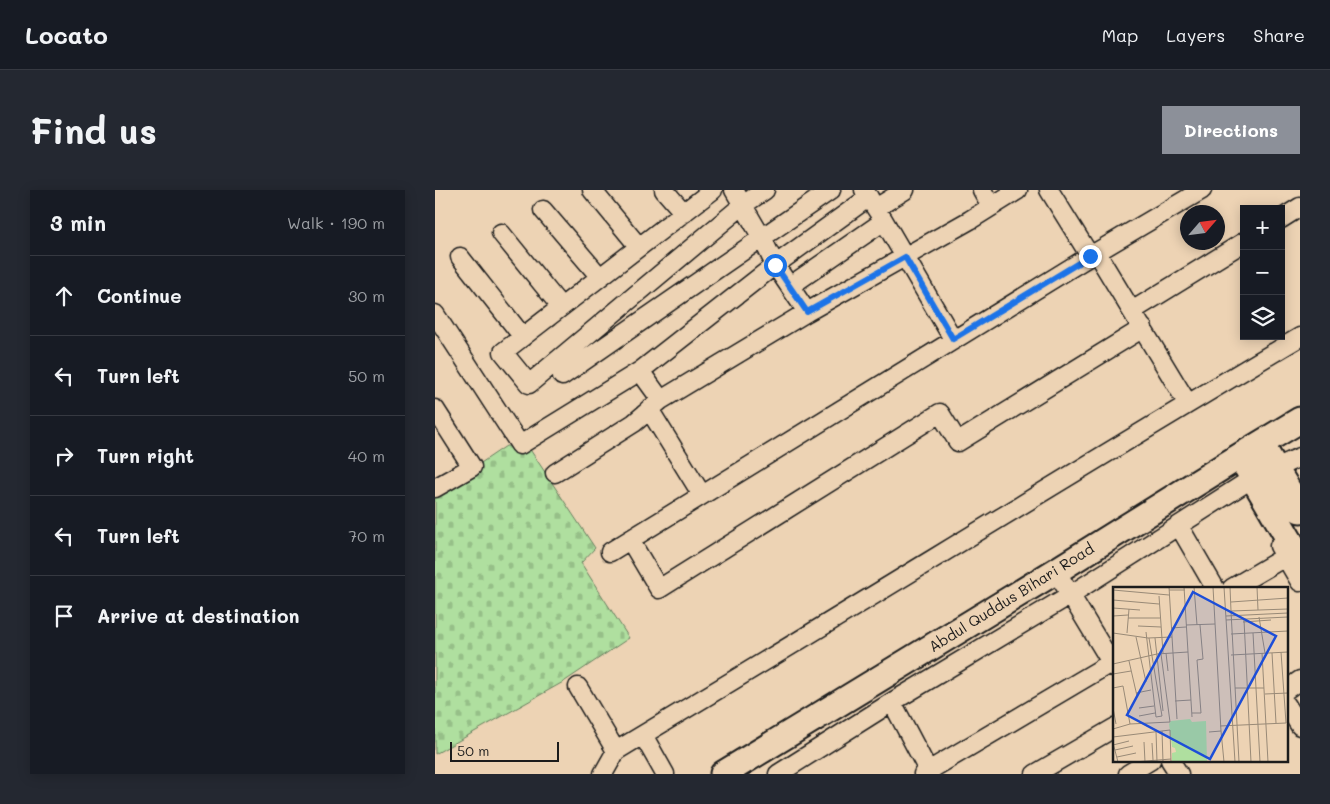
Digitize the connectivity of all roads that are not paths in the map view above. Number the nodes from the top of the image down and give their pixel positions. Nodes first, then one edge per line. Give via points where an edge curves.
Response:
1 (592, 190) edge
2 (713, 190) edge
3 (765, 190) edge
4 (831, 190) edge
5 (905, 190) edge
6 (982, 190) edge
7 (1018, 190) edge
8 (1049, 190) edge
9 (1201, 190) edge
10 (669, 192) edge
11 (738, 197) edge
12 (873, 204) edge
13 (991, 206) junction
14 (1300, 207) edge
15 (543, 210) dead end
16 (683, 213) junction
17 (1285, 216) edge
18 (501, 233) dead end
19 (762, 238) junction
20 (1240, 244) edge
21 (639, 247) junction
22 (1093, 254) junction
23 (460, 257) dead end
24 (905, 257) junction
25 (775, 265) junction
26 (600, 278) junction
27 (790, 286) junction
28 (561, 307) junction
29 (1132, 311) junction
30 (807, 312) junction
31 (435, 314) edge
32 (1143, 328) junction
33 (523, 337) junction
34 (1300, 337) edge
35 (953, 339) junction
36 (640, 371) junction
37 (562, 376) dead end
38 (655, 404) junction
39 (1188, 404) junction
40 (435, 409) edge
41 (1300, 420) edge
42 (441, 432) edge
43 (1261, 444) junction
44 (1240, 456) junction
45 (1300, 457) edge
46 (555, 473) dead end
47 (1257, 477) junction
48 (435, 488) edge
49 (702, 495) junction
50 (1300, 510) edge
51 (1179, 526) junction
52 (630, 540) junction
53 (610, 552) dead end
54 (1294, 555) edge
55 (1056, 571) junction
56 (1300, 582) edge
57 (1214, 587) edge
58 (1234, 587) edge
59 (1070, 595) junction
60 (1113, 663) edge
61 (1300, 680) edge
62 (578, 688) dead end
63 (1287, 689) edge
64 (892, 702) junction
65 (1287, 706) edge
66 (1300, 726) edge
67 (1113, 729) edge
68 (643, 735) junction
69 (616, 751) junction
70 (1148, 762) edge
71 (927, 773) edge
72 (603, 774) edge
73 (665, 774) edge
74 (723, 774) edge
75 (778, 774) edge
76 (1035, 774) edge
77 (1128, 774) edge

1 - 21 street
2 - 16 street
3 - 11 street
4 - 19 street
5 - 12 street
6 - 13 street
7 - 13 street
8 - 22 street
9 - 22 street
10 - 16 street
11 - 19 street
11 - 33 street via 529,384 503,352
12 - 24 street
12 - 25 street
12 - 27 street
13 - 24 street
14 - 17 street
15 - 26 street
16 - 21 street
18 - 28 street
19 - 25 street
19 - 37 street
20 - 29 street
21 - 26 street
22 - 29 street
22 - 35 street
23 - 33 street
24 - 30 street
24 - 35 street
25 - 27 street
25 - 36 street
26 - 28 street
27 - 30 street
28 - 33 street
29 - 32 street
30 - 38 street
31 - 36 street via 520,445
32 - 39 street
32 - 52 street via 958,442 940,413 659,589
34 - 39 street
35 - 49 street
36 - 38 street
38 - 46 street via 634,423
38 - 49 street
39 - 68 street
40 - 42 street
41 - 43 main road, Abdul Quddus Bihari Road
42 - 48 street via 472,467
43 - 44 main road, Abdul Quddus Bihari Road
43 - 47 main road
44 - 47 main road
44 - 55 main road, Abdul Quddus Bihari Road
45 - 47 street
47 - 50 main road
47 - 51 street
47 - 54 main road
49 - 52 street
51 - 57 street
51 - 59 street
52 - 53 street
54 - 56 street
54 - 58 street
55 - 59 street
55 - 74 main road, Abdul Quddus Bihari Road
59 - 60 street
59 - 64 street
60 - 71 street
61 - 63 street
62 - 69 street
64 - 71 street
64 - 75 street
65 - 66 street
67 - 76 street
68 - 69 street
68 - 73 street
69 - 72 street
70 - 77 street

